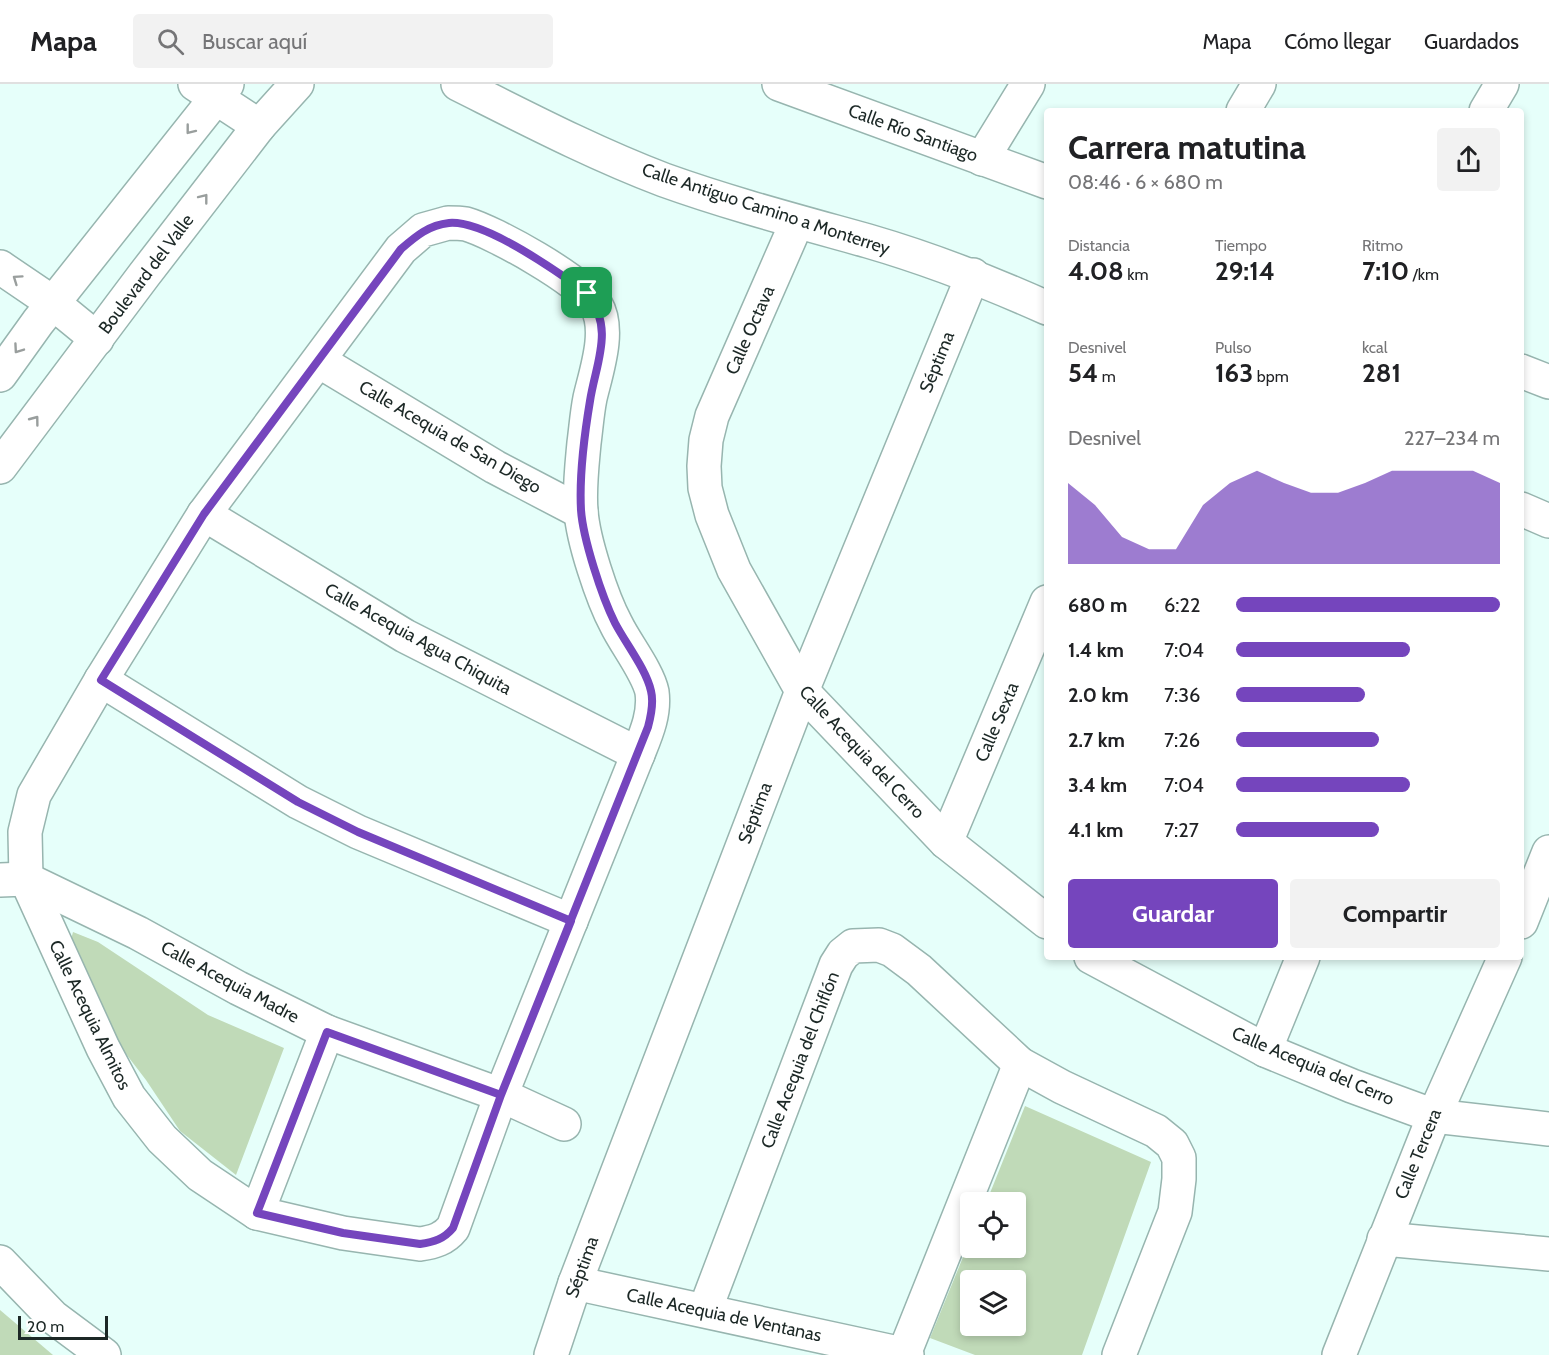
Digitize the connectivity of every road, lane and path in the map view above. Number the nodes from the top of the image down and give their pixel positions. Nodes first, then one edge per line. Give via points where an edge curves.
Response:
1 (297, 84) edge
2 (458, 84) edge
3 (1028, 84) edge
4 (1259, 84) edge
5 (1502, 84) edge
6 (787, 85) edge
7 (213, 88) edge
8 (1245, 108) edge
9 (1488, 108) edge
10 (259, 126) junction
11 (982, 159) junction
12 (1044, 181) edge
13 (798, 222) junction
14 (0, 267) edge
15 (973, 275) junction
16 (0, 294) edge
17 (1044, 307) edge
18 (45, 313) junction
19 (91, 347) junction
20 (319, 361) junction
21 (0, 375) edge
22 (706, 440) joint
23 (0, 467) edge
24 (1524, 510) edge
25 (581, 512) junction
26 (204, 514) junction
27 (1549, 521) edge
28 (1044, 609) edge
29 (101, 680) junction
30 (802, 692) junction
31 (638, 754) junction
32 (946, 842) junction
33 (1549, 852) edge
34 (13, 880) edge
35 (1524, 914) edge
36 (1044, 920) edge
37 (571, 921) junction
38 (1099, 960) edge
39 (1302, 960) edge
40 (1504, 960) edge
41 (327, 1032) junction
42 (1265, 1050) junction
43 (1020, 1064) junction
44 (501, 1095) junction
45 (1434, 1116) junction
46 (564, 1124) dead end
47 (1549, 1128) edge
48 (257, 1213) junction
49 (1384, 1239) junction
50 (1549, 1254) edge
51 (0, 1262) edge
52 (575, 1283) junction
53 (705, 1310) junction
54 (906, 1354) edge
55 (104, 1355) edge
56 (551, 1355) edge
57 (1119, 1355) edge
58 (1339, 1355) edge

1 - 10 street, Boulevard del Valle
2 - 13 street, Calle Antiguo Camino a Monterrey via 568,139 664,180
3 - 11 street
4 - 8 street
5 - 9 street
6 - 11 street, Calle Río Santiago
7 - 10 street
7 -> 18 street
19 -> 10 street, Boulevard del Valle
11 - 12 street, Calle Río Santiago
13 - 15 street, Calle Antiguo Camino a Monterrey
13 - 22 street, Calle Octava via 712,416
18 -> 14 street
15 - 17 street, Calle Antiguo Camino a Monterrey
15 - 30 street, Séptima
16 - 18 street
18 - 19 street
18 -> 21 street
23 -> 19 street, Boulevard del Valle
20 - 25 street, Calle Acequia de San Diego via 495,467
20 - 25 street, Calle Acequia Almitos via 401,249 423,230 448,223 465,224 523,251 587,293 597,306 602,327 600,360 585,434
20 - 26 street, Calle Acequia Almitos
22 - 30 street, Calle Acequia del Cerro via 705,488 712,515 734,570
24 - 27 street
25 - 31 street, Calle Acequia Almitos via 604,598 652,692 652,712
26 - 29 street, Calle Acequia Almitos
26 - 31 street, Calle Acequia Agua Chiquita via 405,636
28 - 32 street, Calle Sexta
29 - 34 street, Calle Acequia Almitos via 34,795
29 - 37 street via 298,802 358,832
30 - 32 street, Calle Acequia del Cerro
30 - 52 street, Séptima
31 - 37 street, Calle Acequia Almitos
32 - 36 street, Calle Acequia del Cerro
33 - 35 street
34 - 41 street, Calle Acequia Madre via 138,933
34 - 48 street, Calle Acequia Almitos via 129,1097 162,1139 200,1174
37 - 44 street, Calle Acequia Almitos
38 - 42 street, Calle Acequia del Cerro
39 - 42 street
40 - 45 street, Calle Tercera
41 - 44 street, Calle Acequia Madre
41 - 48 street
42 - 45 street, Calle Acequia del Cerro
43 - 53 street, Calle Acequia del Chiflón via 919,970 892,950 879,945 853,946 836,965
43 - 54 street
43 - 57 street, Calle Acequia del Chiflón via 1156,1131 1172,1144 1179,1158 1174,1212
44 - 46 street, Calle Acequia Madre
44 - 48 street, Calle Acequia Almitos via 453,1228 446,1237 420,1244 387,1240
45 - 47 street, Calle Acequia del Cerro
45 - 49 street, Calle Tercera
49 - 50 street
49 - 58 street, Calle Tercera
51 - 55 street via 53,1317
52 - 53 street, Calle Acequia de Ventanas
52 - 56 street, Séptima
53 - 54 street, Calle Acequia de Ventanas

